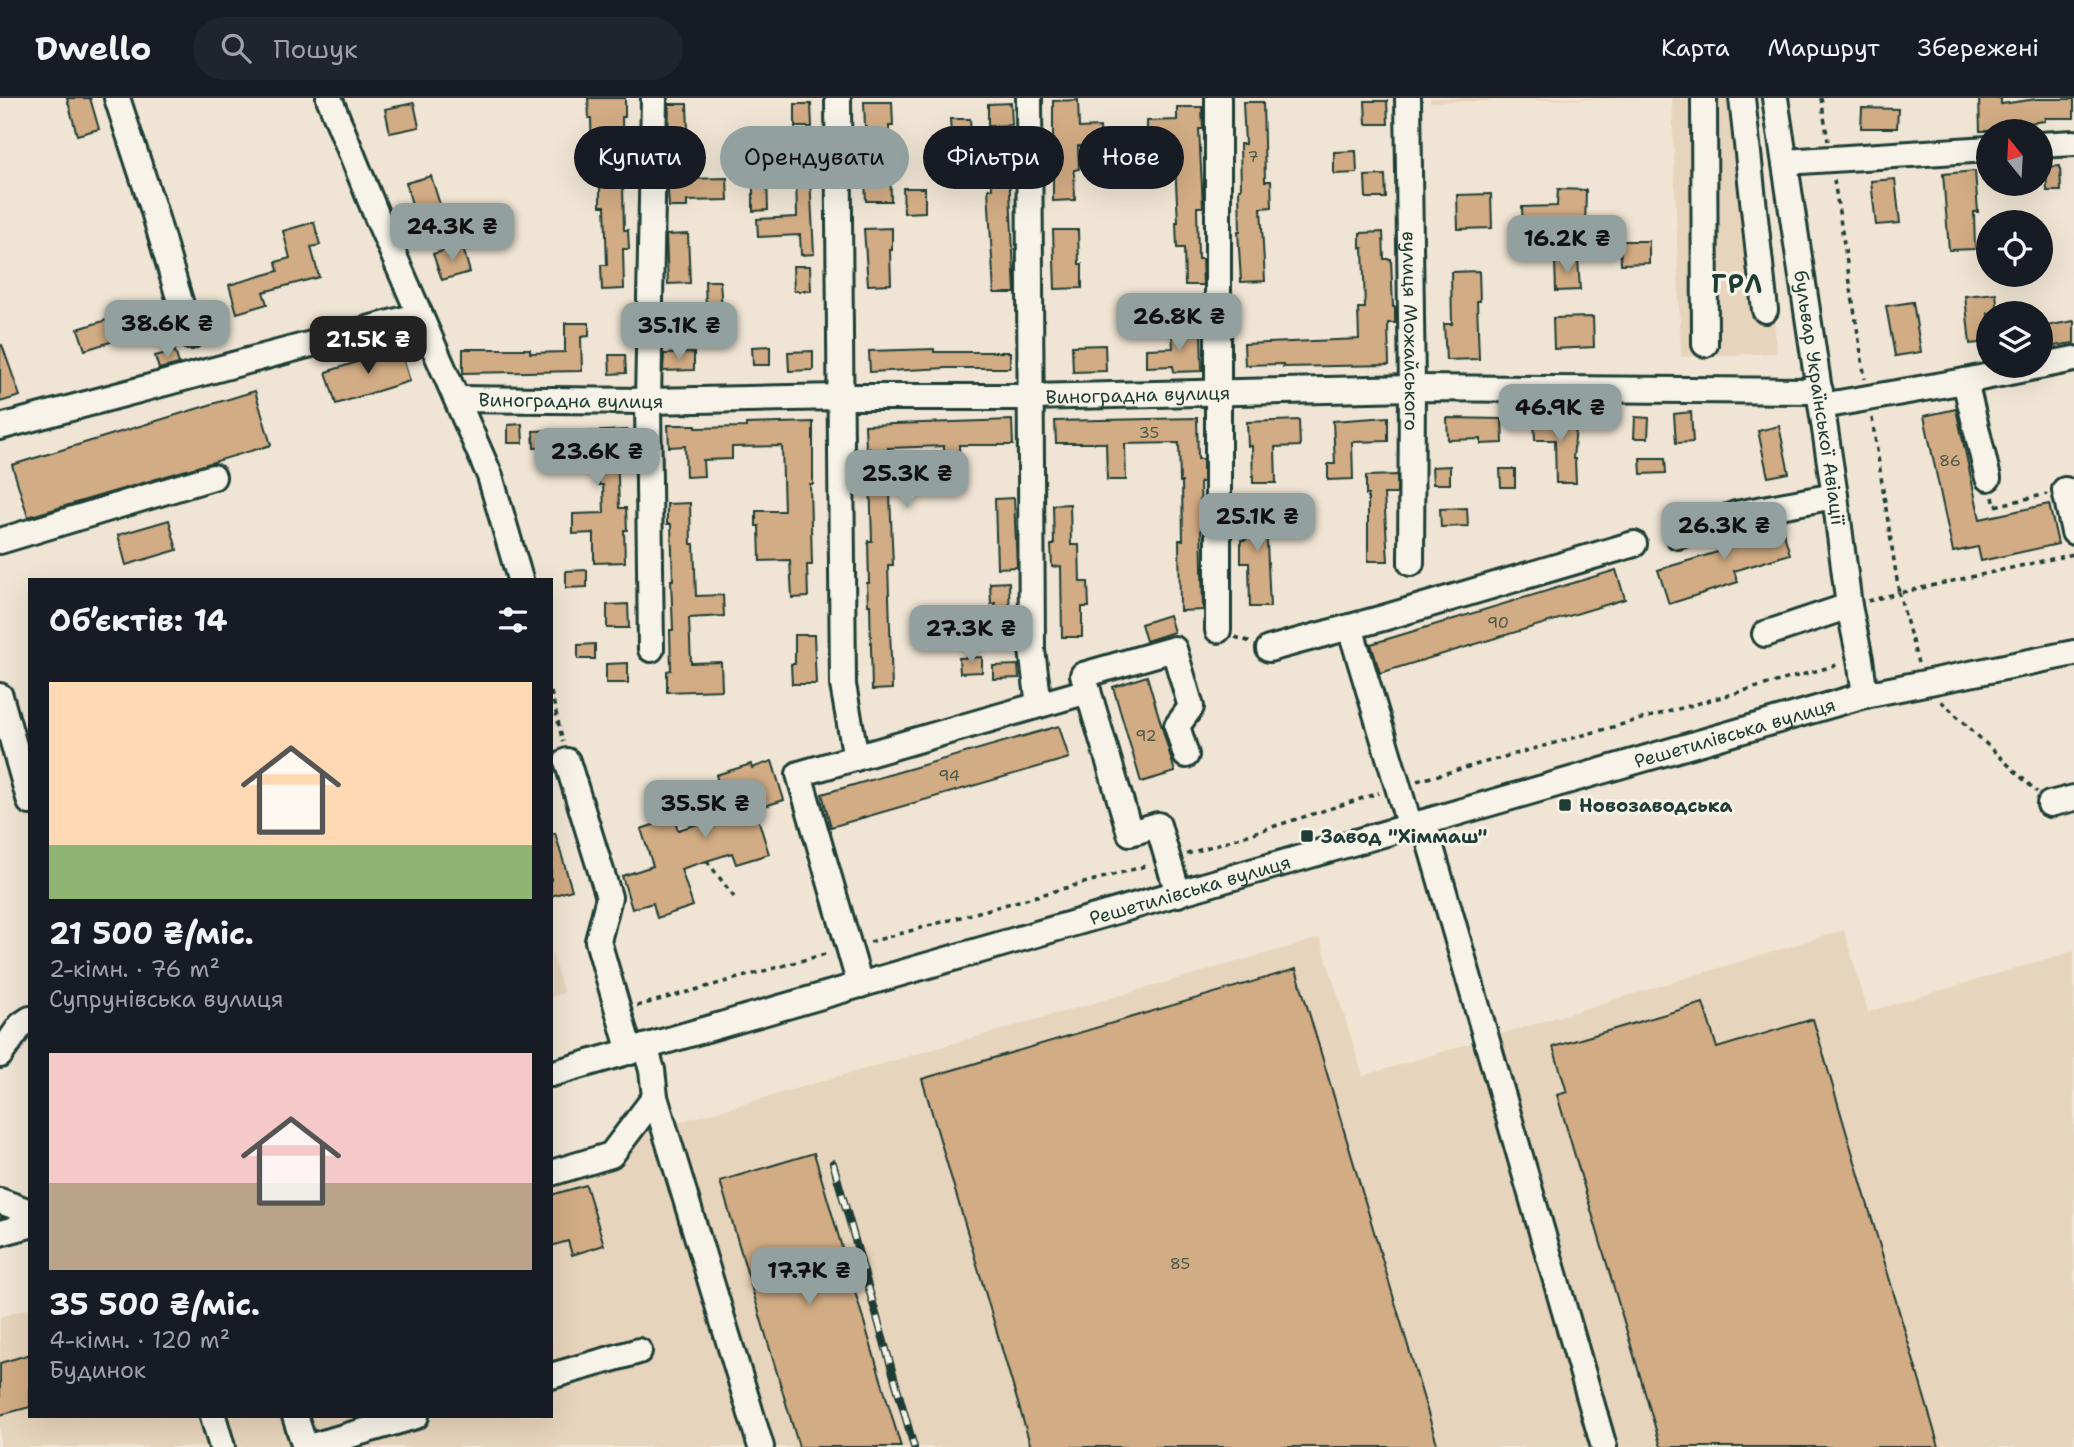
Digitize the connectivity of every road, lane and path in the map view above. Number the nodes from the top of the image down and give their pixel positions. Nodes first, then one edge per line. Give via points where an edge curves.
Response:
1 (117, 98) edge
2 (329, 98) edge
3 (654, 98) edge
4 (838, 98) edge
5 (1029, 98) edge
6 (1218, 98) edge
7 (1408, 98) edge
8 (1703, 98) edge
9 (1742, 98) edge
10 (1775, 98) edge
11 (2074, 143) edge
12 (2053, 144) edge
13 (1976, 150) edge
14 (1785, 162) junction
15 (1765, 310) dead end
16 (420, 315) junction
17 (190, 336) dead end
18 (1706, 344) dead end
19 (2074, 359) edge
20 (1965, 381) junction
21 (1412, 388) junction
22 (1218, 393) junction
23 (840, 397) junction
24 (1031, 397) junction
25 (457, 399) junction
26 (1821, 399) junction
27 (648, 401) junction
28 (0, 428) edge
29 (213, 477) dead end
30 (1988, 478) joint
31 (2064, 490) joint
32 (1835, 496) junction
33 (2074, 532) edge
34 (1678, 536) dead end
35 (0, 541) edge
36 (1634, 544) dead end
37 (1410, 563) dead end
38 (520, 578) edge
39 (1849, 606) junction
40 (1350, 627) junction
41 (1218, 630) joint
42 (1765, 634) dead end
43 (652, 649) dead end
44 (1269, 649) joint
45 (2074, 653) edge
46 (1860, 659) junction
47 (1924, 684) junction
48 (1088, 691) junction
49 (1865, 695) junction
50 (0, 696) edge
51 (553, 701) edge
52 (1039, 705) junction
53 (1186, 755) dead end
54 (856, 758) junction
55 (567, 761) joint
56 (1398, 787) junction
57 (28, 795) edge
58 (2074, 797) edge
59 (2050, 804) joint
60 (1417, 825) junction
61 (1168, 860) junction
62 (707, 861) dead end
63 (1178, 894) junction
64 (737, 901) dead end
65 (849, 948) junction
66 (860, 985) junction
67 (618, 1011) junction
68 (28, 1020) edge
69 (638, 1049) junction
70 (0, 1055) edge
71 (553, 1073) edge
72 (654, 1097) junction
73 (553, 1172) edge
74 (0, 1201) edge
75 (28, 1211) edge
76 (28, 1226) edge
77 (0, 1233) edge
78 (639, 1351) dead end
79 (553, 1375) edge
80 (214, 1418) edge
81 (297, 1418) edge
82 (409, 1418) edge
83 (222, 1447) edge
84 (307, 1447) edge
85 (761, 1447) edge
86 (1604, 1447) edge

1 - 17 street
2 - 16 street
3 - 27 street
4 - 23 street
5 - 24 street
6 - 22 street
7 - 21 street, вулиця Можайського
8 - 18 street
9 - 15 street
10 - 14 street, бульвар Української Авіації
11 - 12 street
13 - 14 street
14 - 26 street, бульвар Української Авіації
16 - 25 street
16 - 28 street
19 - 20 street, Виноградна вулиця
20 - 26 street, Виноградна вулиця
20 - 30 street
21 - 22 street, Виноградна вулиця
21 - 26 street, Виноградна вулиця
21 - 37 street, вулиця Можайського
22 - 24 street, Виноградна вулиця
22 - 41 street
23 - 24 street, Виноградна вулиця
23 - 27 street, Виноградна вулиця
23 - 54 street via 843,685
24 - 52 street via 1032,650
25 - 27 street, Виноградна вулиця
25 - 38 street via 489,476
26 - 32 street, бульвар Української Авіації
27 - 43 street
29 - 35 street
30 - 31 path via 1995,506
31 - 33 street
32 - 34 street via 1736,514
32 - 39 street, бульвар Української Авіації
36 - 40 street
39 - 42 street
39 - 46 street, бульвар Української Авіації
39 - 47 path via 1899,593
40 - 44 street
40 - 56 street
41 - 44 path
45 - 47 street, Решетилівська вулиця
46 - 49 street, бульвар Української Авіації
46 - 56 path
47 - 49 street, Решетилівська вулиця
47 - 59 path
48 - 52 street
48 - 53 street via 1083,675 1174,649 1191,707 1177,726
48 - 61 street via 1130,833 1158,825
49 - 60 street, Решетилівська вулиця
50 - 57 street
51 - 55 path
52 - 54 street
54 - 65 street via 799,774
55 - 67 street via 609,897 598,941
56 - 60 street
56 - 61 path
58 - 59 street
60 - 63 street, Решетилівська вулиця
60 - 86 street
61 - 63 street
61 - 65 path
62 - 64 path
63 - 66 street, Решетилівська вулиця
65 - 66 street
65 - 67 path
66 - 69 street, Решетилівська вулиця
67 - 69 street
68 - 70 street
69 - 71 street, Решетилівська вулиця
69 - 72 street via 652,1070
72 - 73 street via 611,1156
72 - 85 street
74 - 75 street
76 - 77 street
78 - 79 street
80 - 83 street
81 - 84 street
82 - 84 street

